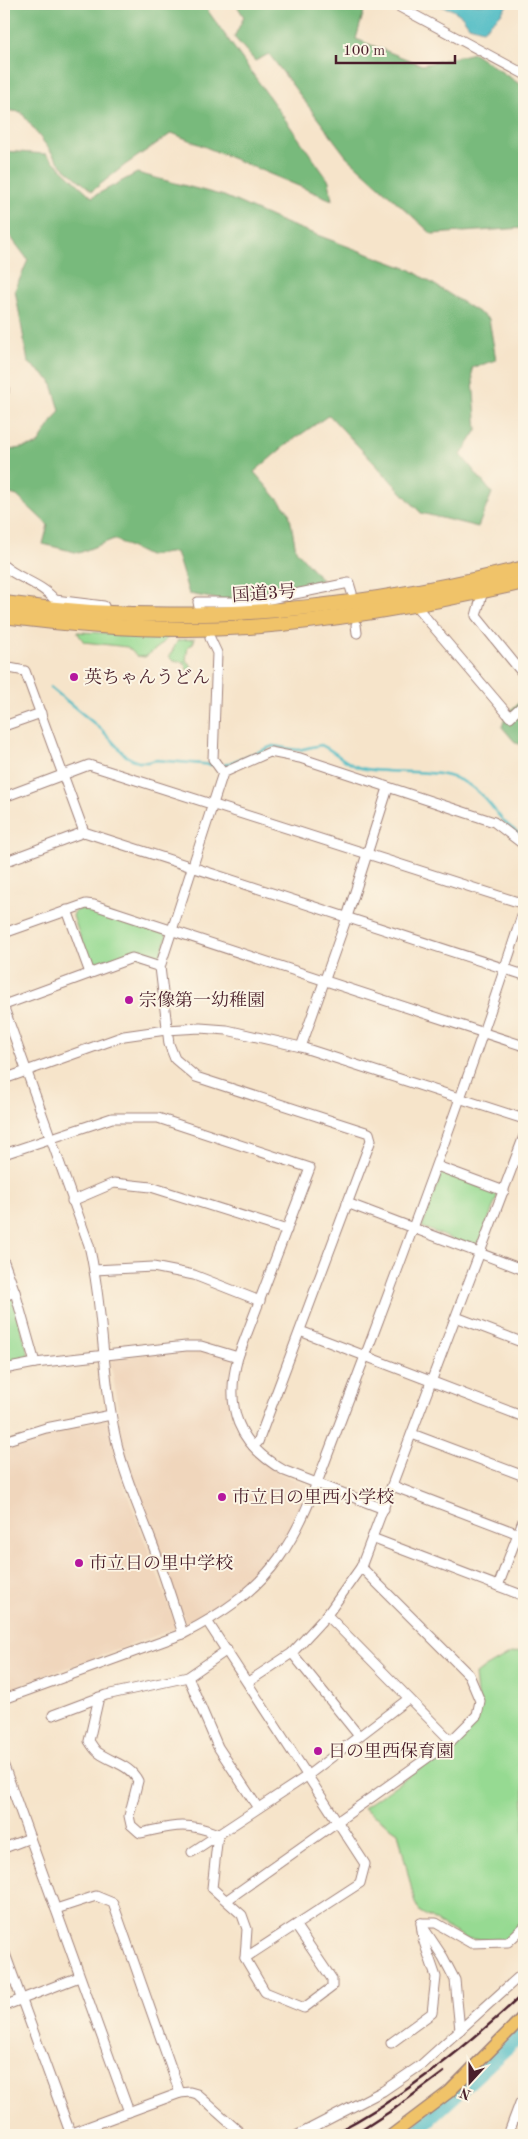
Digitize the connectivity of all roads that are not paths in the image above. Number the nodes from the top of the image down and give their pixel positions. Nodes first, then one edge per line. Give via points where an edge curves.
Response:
1 (394, 4) edge
2 (524, 74) edge
3 (4, 379) edge
4 (4, 392) edge
5 (4, 566) edge
6 (524, 568) edge
7 (524, 582) edge
8 (483, 591) junction
9 (352, 593) dead end
10 (4, 604) edge
11 (415, 605) junction
12 (199, 607) dead end
13 (4, 616) edge
14 (173, 616) junction
15 (210, 638) dead end
16 (4, 667) edge
17 (524, 675) edge
18 (524, 704) edge
19 (41, 713) junction
20 (4, 726) edge
21 (223, 773) junction
22 (63, 775) junction
23 (388, 788) junction
24 (4, 797) edge
25 (214, 804) junction
26 (84, 832) junction
27 (524, 845) edge
28 (366, 854) junction
29 (4, 862) edge
30 (193, 868) junction
31 (524, 904) edge
32 (524, 909) edge
33 (67, 910) junction
34 (347, 917) junction
35 (173, 932) junction
36 (4, 933) edge
37 (160, 967) junction
38 (505, 969) junction
39 (90, 973) junction
40 (524, 975) edge
41 (325, 981) junction
42 (4, 1006) edge
43 (166, 1030) junction
44 (483, 1032) junction
45 (524, 1046) edge
46 (301, 1047) junction
47 (25, 1071) junction
48 (4, 1079) edge
49 (462, 1098) junction
50 (524, 1119) edge
51 (524, 1136) edge
52 (49, 1138) junction
53 (4, 1154) edge
54 (437, 1166) junction
55 (504, 1191) junction
56 (72, 1201) junction
57 (348, 1203) junction
58 (413, 1228) junction
59 (286, 1230) junction
60 (479, 1253) junction
61 (4, 1262) edge
62 (94, 1270) junction
63 (524, 1270) edge
64 (15, 1292) junction
65 (4, 1296) edge
66 (260, 1301) junction
67 (456, 1318) junction
68 (300, 1331) junction
69 (524, 1343) edge
70 (105, 1355) junction
71 (366, 1356) junction
72 (238, 1357) junction
73 (35, 1363) junction
74 (4, 1369) edge
75 (432, 1381) junction
76 (111, 1415) junction
77 (524, 1417) edge
78 (412, 1434) junction
79 (4, 1441) edge
80 (253, 1446) junction
81 (524, 1476) edge
82 (317, 1483) junction
83 (393, 1486) junction
84 (384, 1509) junction
85 (524, 1518) edge
86 (521, 1535) edge
87 (372, 1538) junction
88 (361, 1567) junction
89 (498, 1586) junction
90 (524, 1596) edge
91 (327, 1615) junction
92 (207, 1621) junction
93 (184, 1634) junction
94 (227, 1650) junction
95 (292, 1653) junction
96 (188, 1676) junction
97 (248, 1682) junction
98 (99, 1697) junction
99 (4, 1699) edge
100 (408, 1699) junction
101 (53, 1715) dead end
102 (359, 1736) junction
103 (451, 1741) junction
104 (4, 1766) edge
105 (307, 1776) junction
106 (258, 1808) junction
107 (337, 1821) junction
108 (218, 1834) junction
109 (30, 1838) junction
110 (4, 1848) edge
111 (192, 1852) dead end
112 (227, 1900) junction
113 (56, 1909) junction
114 (421, 1923) junction
115 (296, 1926) junction
116 (524, 1927) edge
117 (4, 1951) edge
118 (245, 1958) junction
119 (524, 1972) edge
120 (79, 1977) junction
121 (22, 1999) junction
122 (4, 2006) edge
123 (524, 2016) edge
124 (460, 2030) junction
125 (391, 2043) dead end
126 (180, 2094) junction
127 (524, 2098) edge
128 (129, 2112) junction
129 (69, 2135) edge
130 (243, 2135) edge
131 (298, 2135) edge
132 (392, 2135) edge
133 (508, 2135) edge

1 - 2 street
3 - 4 street
5 - 14 street via 49,592 55,600 130,610 156,608
6 - 14 highway, 国道3号 via 425,591 359,602 287,611
7 - 8 highway, 国道3号
8 - 11 highway, 国道3号
8 - 17 street via 476,616
9 - 12 street via 349,583 255,602 198,602
10 - 14 highway, 国道3号 via 90,613
11 - 13 highway, 国道3号 via 286,624 210,628 88,626
11 - 18 street via 510,717
15 - 21 street via 217,653 213,759
16 - 19 street via 25,671
19 - 20 street
19 - 22 street
21 - 23 street via 270,752 300,758
21 - 25 street
22 - 24 street
22 - 25 street via 89,765
22 - 26 street
23 - 27 street via 494,822
23 - 28 street
25 - 28 street
25 - 30 street
26 - 29 street
26 - 30 street
28 - 31 street
28 - 34 street
30 - 34 street
30 - 35 street
32 - 38 street
33 - 35 street via 94,905
33 - 36 street
33 - 39 street
34 - 38 street
34 - 41 street
35 - 37 street
35 - 41 street
37 - 39 street via 132,958
37 - 43 street
38 - 40 street
38 - 44 street
39 - 42 street
41 - 44 street
41 - 46 street
42 - 47 street
43 - 46 street via 227,1030
43 - 47 street via 124,1036
43 - 57 street via 175,1059 196,1077 369,1133 371,1140
44 - 45 street
44 - 49 street
46 - 49 street
47 - 48 street
47 - 52 street
49 - 50 street
49 - 54 street
51 - 55 street
52 - 53 street
52 - 56 street
52 - 59 street via 112,1118 158,1118 310,1168
54 - 55 street
54 - 58 street
55 - 60 street
56 - 59 street via 114,1183 151,1187
56 - 62 street via 89,1245
57 - 58 street
57 - 68 street
58 - 60 street
58 - 71 street
59 - 66 street
60 - 63 street
60 - 67 street
61 - 64 street
62 - 66 street via 153,1267 194,1275
62 - 70 street
64 - 65 street
64 - 73 street
66 - 72 street
67 - 69 street
67 - 75 street
68 - 71 street
68 - 80 street via 258,1442
70 - 72 street via 201,1346
70 - 73 street
70 - 76 street
71 - 75 street
71 - 82 street
72 - 80 street via 233,1375 233,1407 246,1438
73 - 74 street
75 - 77 street
75 - 78 street
76 - 79 street via 46,1428
76 - 93 street via 126,1479
78 - 81 street
78 - 83 street
80 - 82 street via 271,1464
82 - 84 street
82 - 92 street via 301,1522 277,1560 244,1595
83 - 84 street
83 - 86 street
84 - 87 street
85 - 86 street
86 - 89 street
87 - 88 street
87 - 89 street
88 - 91 street
88 - 103 street via 469,1675 480,1701 477,1715
89 - 90 street
91 - 95 street
91 - 100 street
92 - 93 street
92 - 94 street
93 - 99 street
94 - 96 street
94 - 97 street
95 - 97 street
95 - 102 street
96 - 98 street
96 - 106 street via 218,1747
97 - 105 street
98 - 101 street
98 - 108 street via 89,1741 98,1753 135,1774 138,1781 129,1816 131,1825 140,1833 178,1824
100 - 102 street
100 - 103 street
102 - 105 street
103 - 107 street
104 - 109 street
105 - 106 street
105 - 107 street
106 - 108 street
107 - 112 street
107 - 115 street via 365,1864 360,1883
108 - 111 street
108 - 112 street via 212,1888
109 - 110 street
109 - 113 street
112 - 118 street via 242,1916 247,1929
113 - 120 street
113 - 126 street via 96,1896 113,1903
114 - 116 street via 436,1923 471,1943 508,1942
114 - 124 street via 455,1980
114 - 125 street via 436,1977 432,2013
115 - 118 street
115 - 118 street via 332,1979 332,1987 304,2008 265,1992
117 - 121 street
119 - 124 street
120 - 121 street
120 - 128 street
121 - 122 street
121 - 129 street
123 - 132 main road via 449,2092
124 - 131 street via 421,2065 383,2090
126 - 128 street
126 - 130 street via 197,2094
127 - 133 street
128 - 129 street

